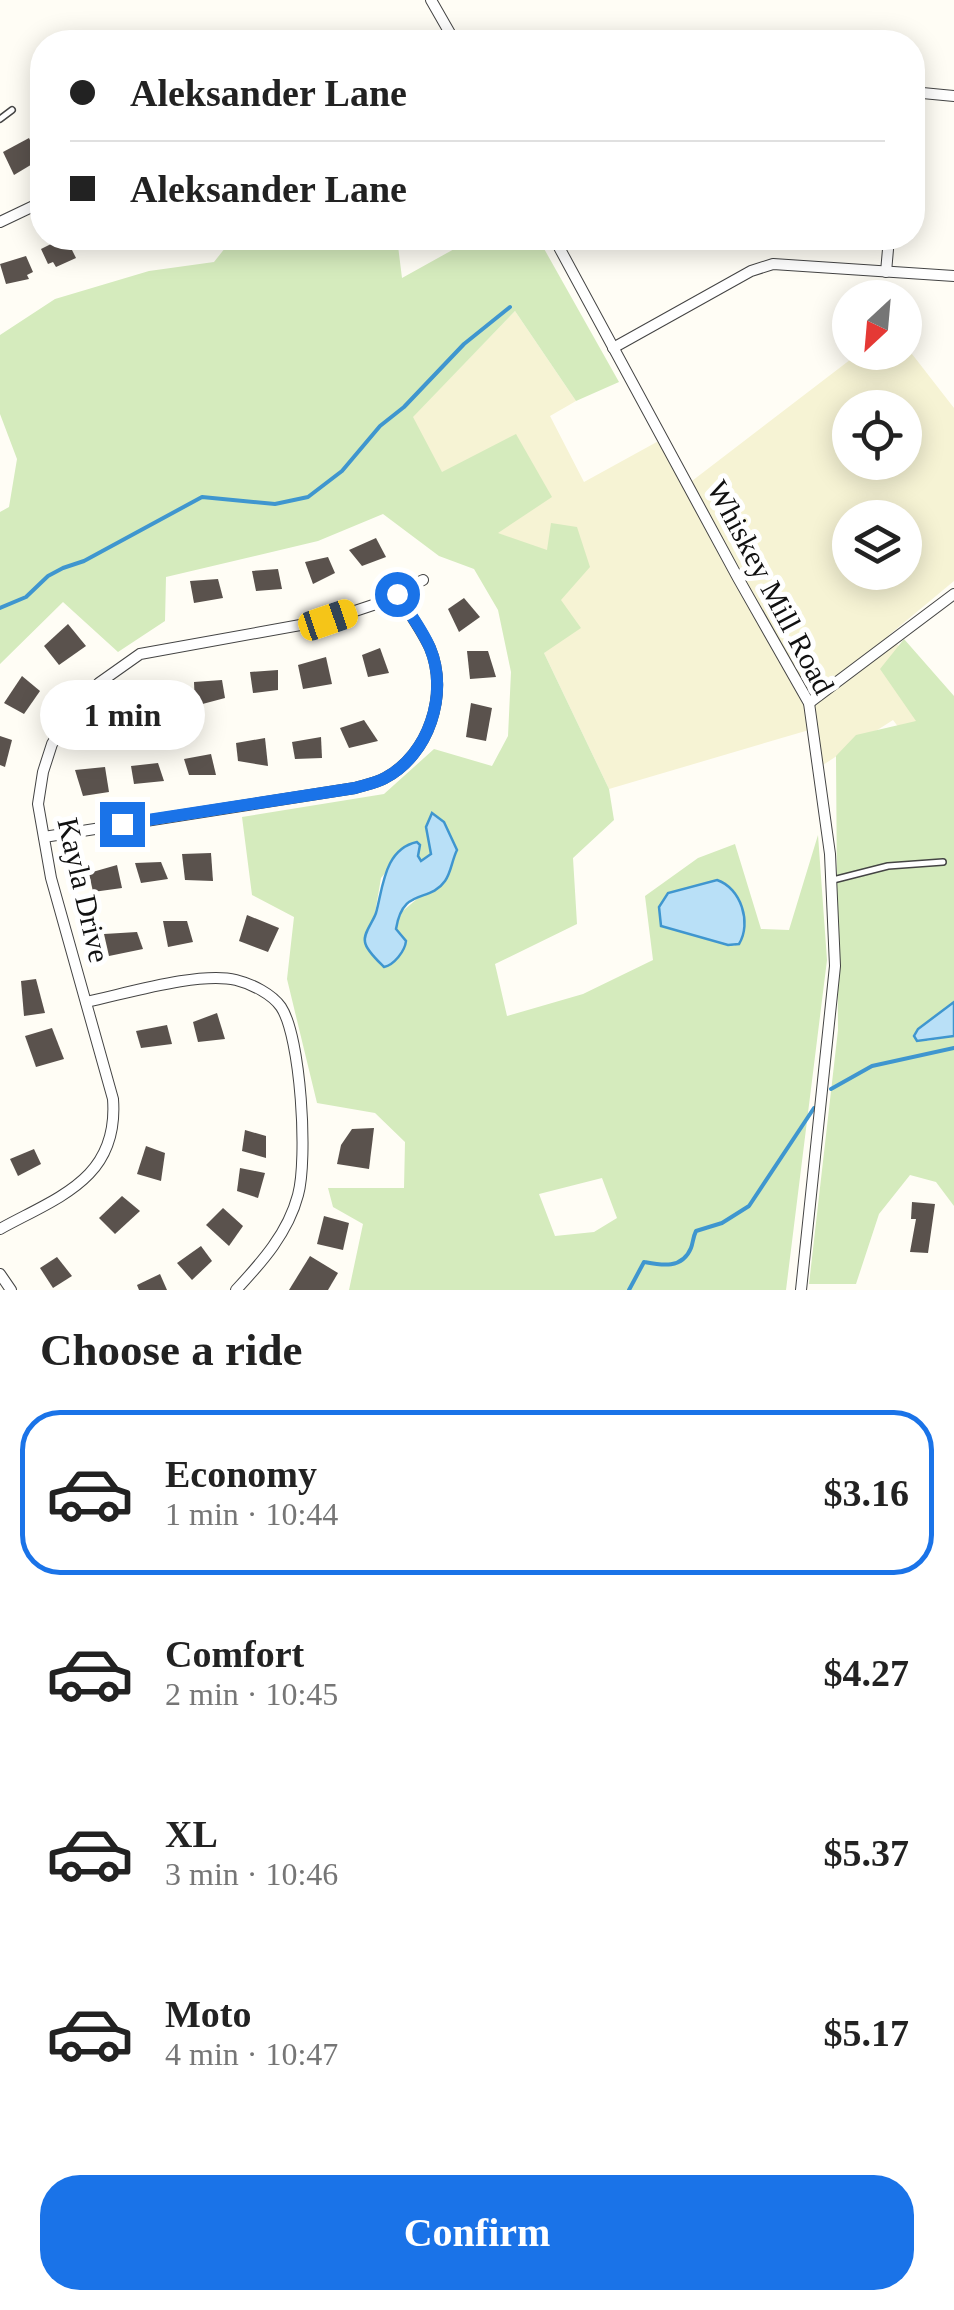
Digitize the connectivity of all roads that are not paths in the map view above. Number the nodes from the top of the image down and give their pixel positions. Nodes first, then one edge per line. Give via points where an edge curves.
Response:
1 (430, 0) edge
2 (448, 30) edge
3 (925, 93) edge
4 (954, 96) edge
5 (12, 110) dead end
6 (0, 119) edge
7 (30, 208) edge
8 (0, 222) edge
9 (560, 250) edge
10 (888, 250) edge
11 (886, 272) junction
12 (954, 276) edge
13 (613, 348) junction
14 (423, 580) dead end
15 (397, 594) junction
16 (954, 594) edge
17 (809, 703) junction
18 (44, 836) junction
19 (943, 862) dead end
20 (831, 880) junction
21 (86, 1002) junction
22 (0, 1230) edge
23 (0, 1274) edge
24 (11, 1290) edge
25 (236, 1290) edge
26 (802, 1290) edge

1 - 2 street
3 - 4 street
5 - 6 lane
7 - 8 street
9 - 13 street, Whiskey Mill Road
10 - 11 street
11 - 12 street
11 - 13 street via 764,266
13 - 17 street, Whiskey Mill Road
14 - 15 street, Kayla Drive
15 - 18 street, Kayla Drive via 328,620 140,654 120,666 74,707 52,744 38,804
15 - 18 street via 430,647 438,676 432,721 421,743 385,778
16 - 17 street
17 - 20 street, Whiskey Mill Road
18 - 21 street, Kayla Drive
19 - 20 lane
20 - 26 street, Whiskey Mill Road via 832,1009
21 - 22 street, Kayla Drive via 113,1100 110,1143 76,1187
21 - 25 street via 222,978 270,995 284,1012 292,1031 304,1146 298,1194 281,1236
23 - 24 street

